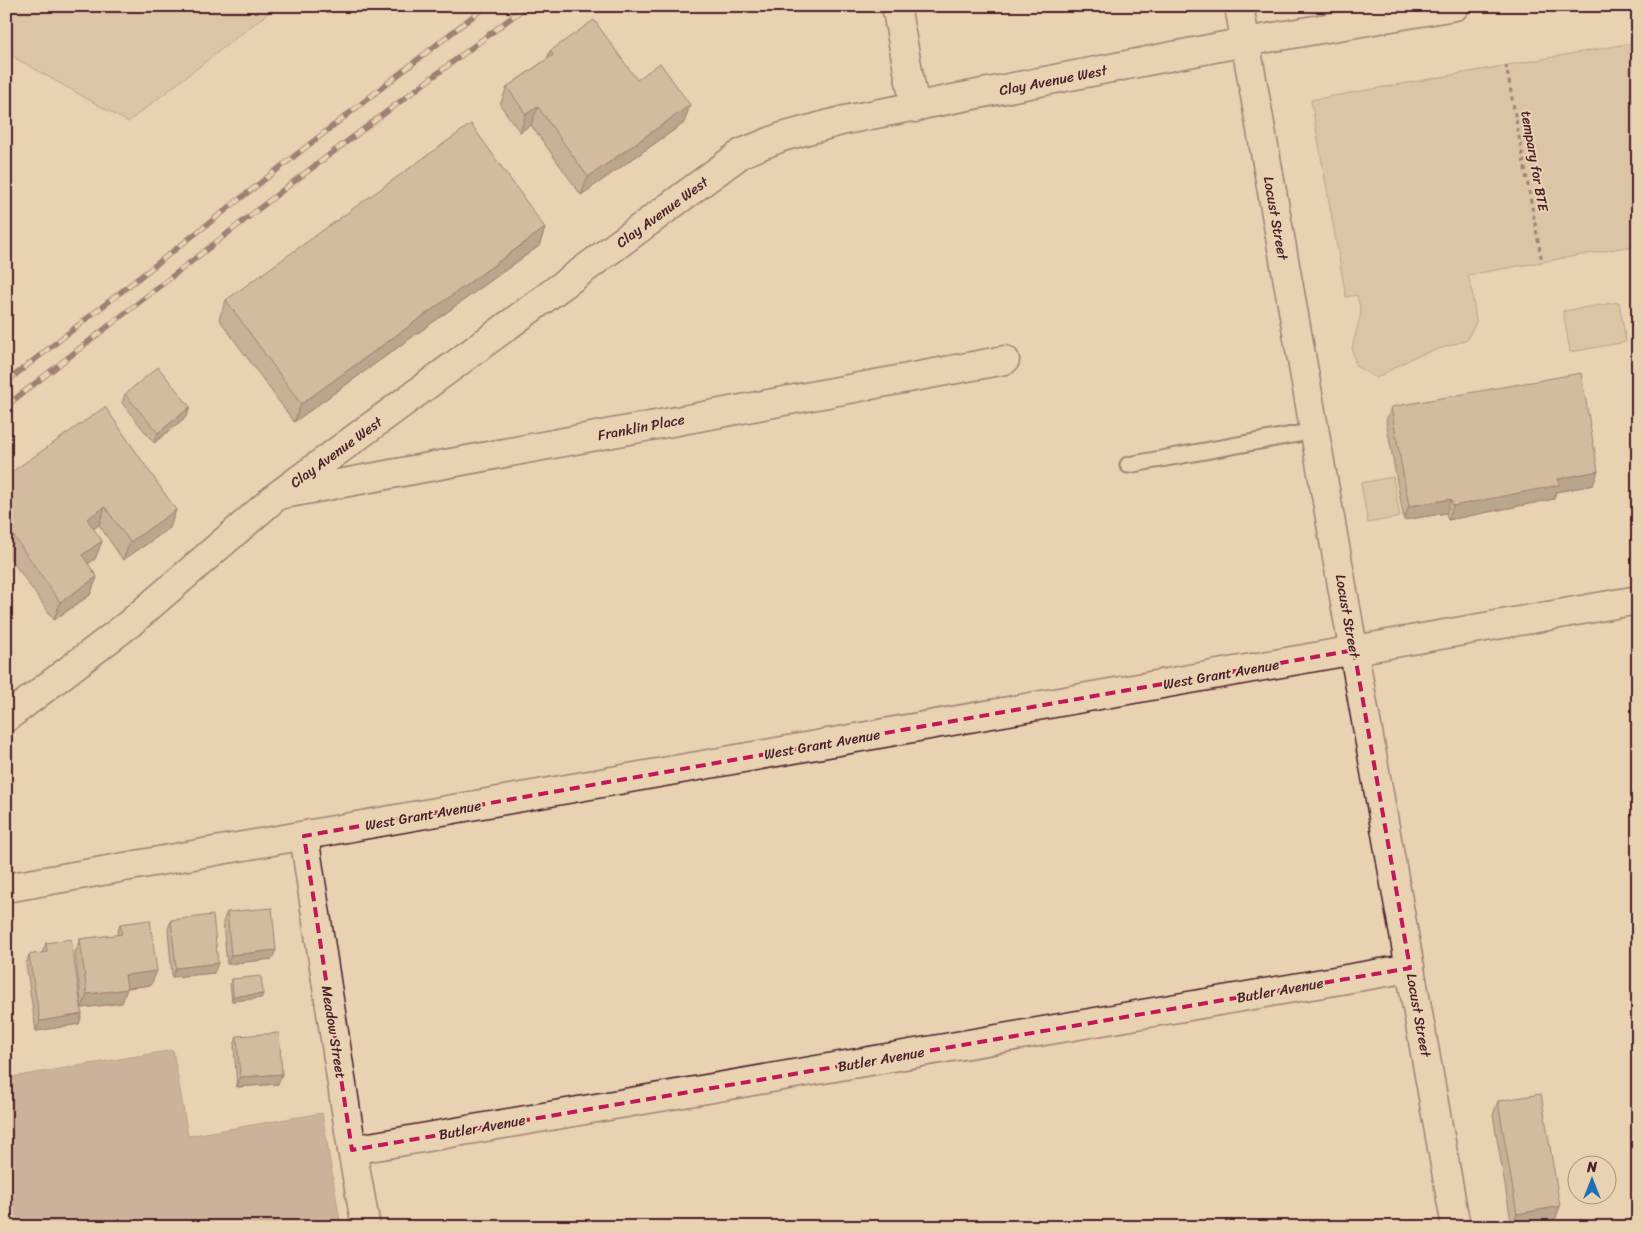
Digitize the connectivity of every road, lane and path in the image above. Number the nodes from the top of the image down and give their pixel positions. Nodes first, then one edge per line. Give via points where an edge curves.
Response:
1 (896, 6) edge
2 (1239, 6) edge
3 (1455, 6) edge
4 (1245, 42) junction
5 (1506, 65) dead end
6 (915, 108) junction
7 (1542, 262) dead end
8 (1005, 360) dead end
9 (1314, 431) junction
10 (1128, 465) dead end
11 (278, 495) junction
12 (1638, 600) edge
13 (1354, 650) junction
14 (6, 718) edge
15 (304, 836) junction
16 (6, 888) edge
17 (1410, 968) junction
18 (352, 1150) junction
19 (366, 1227) edge
20 (1456, 1227) edge

1 - 6 street
2 - 4 street, Locust Street
3 - 4 street, Clay Avenue West
4 - 6 street, Clay Avenue West
4 - 9 street, Locust Street
5 - 7 path, tempary for BTE
6 - 11 street, Clay Avenue West via 845,120 782,137 742,153
8 - 11 street, Franklin Place
9 - 10 lane
9 - 13 street, Locust Street
11 - 14 street, Clay Avenue West via 129,624
12 - 13 street, West Grant Avenue
13 - 15 street, West Grant Avenue
13 - 17 street, Locust Street
15 - 16 street, West Grant Avenue
15 - 18 street, Meadow Street
17 - 18 street, Butler Avenue
17 - 20 street, Locust Street
18 - 19 street, Meadow Street

